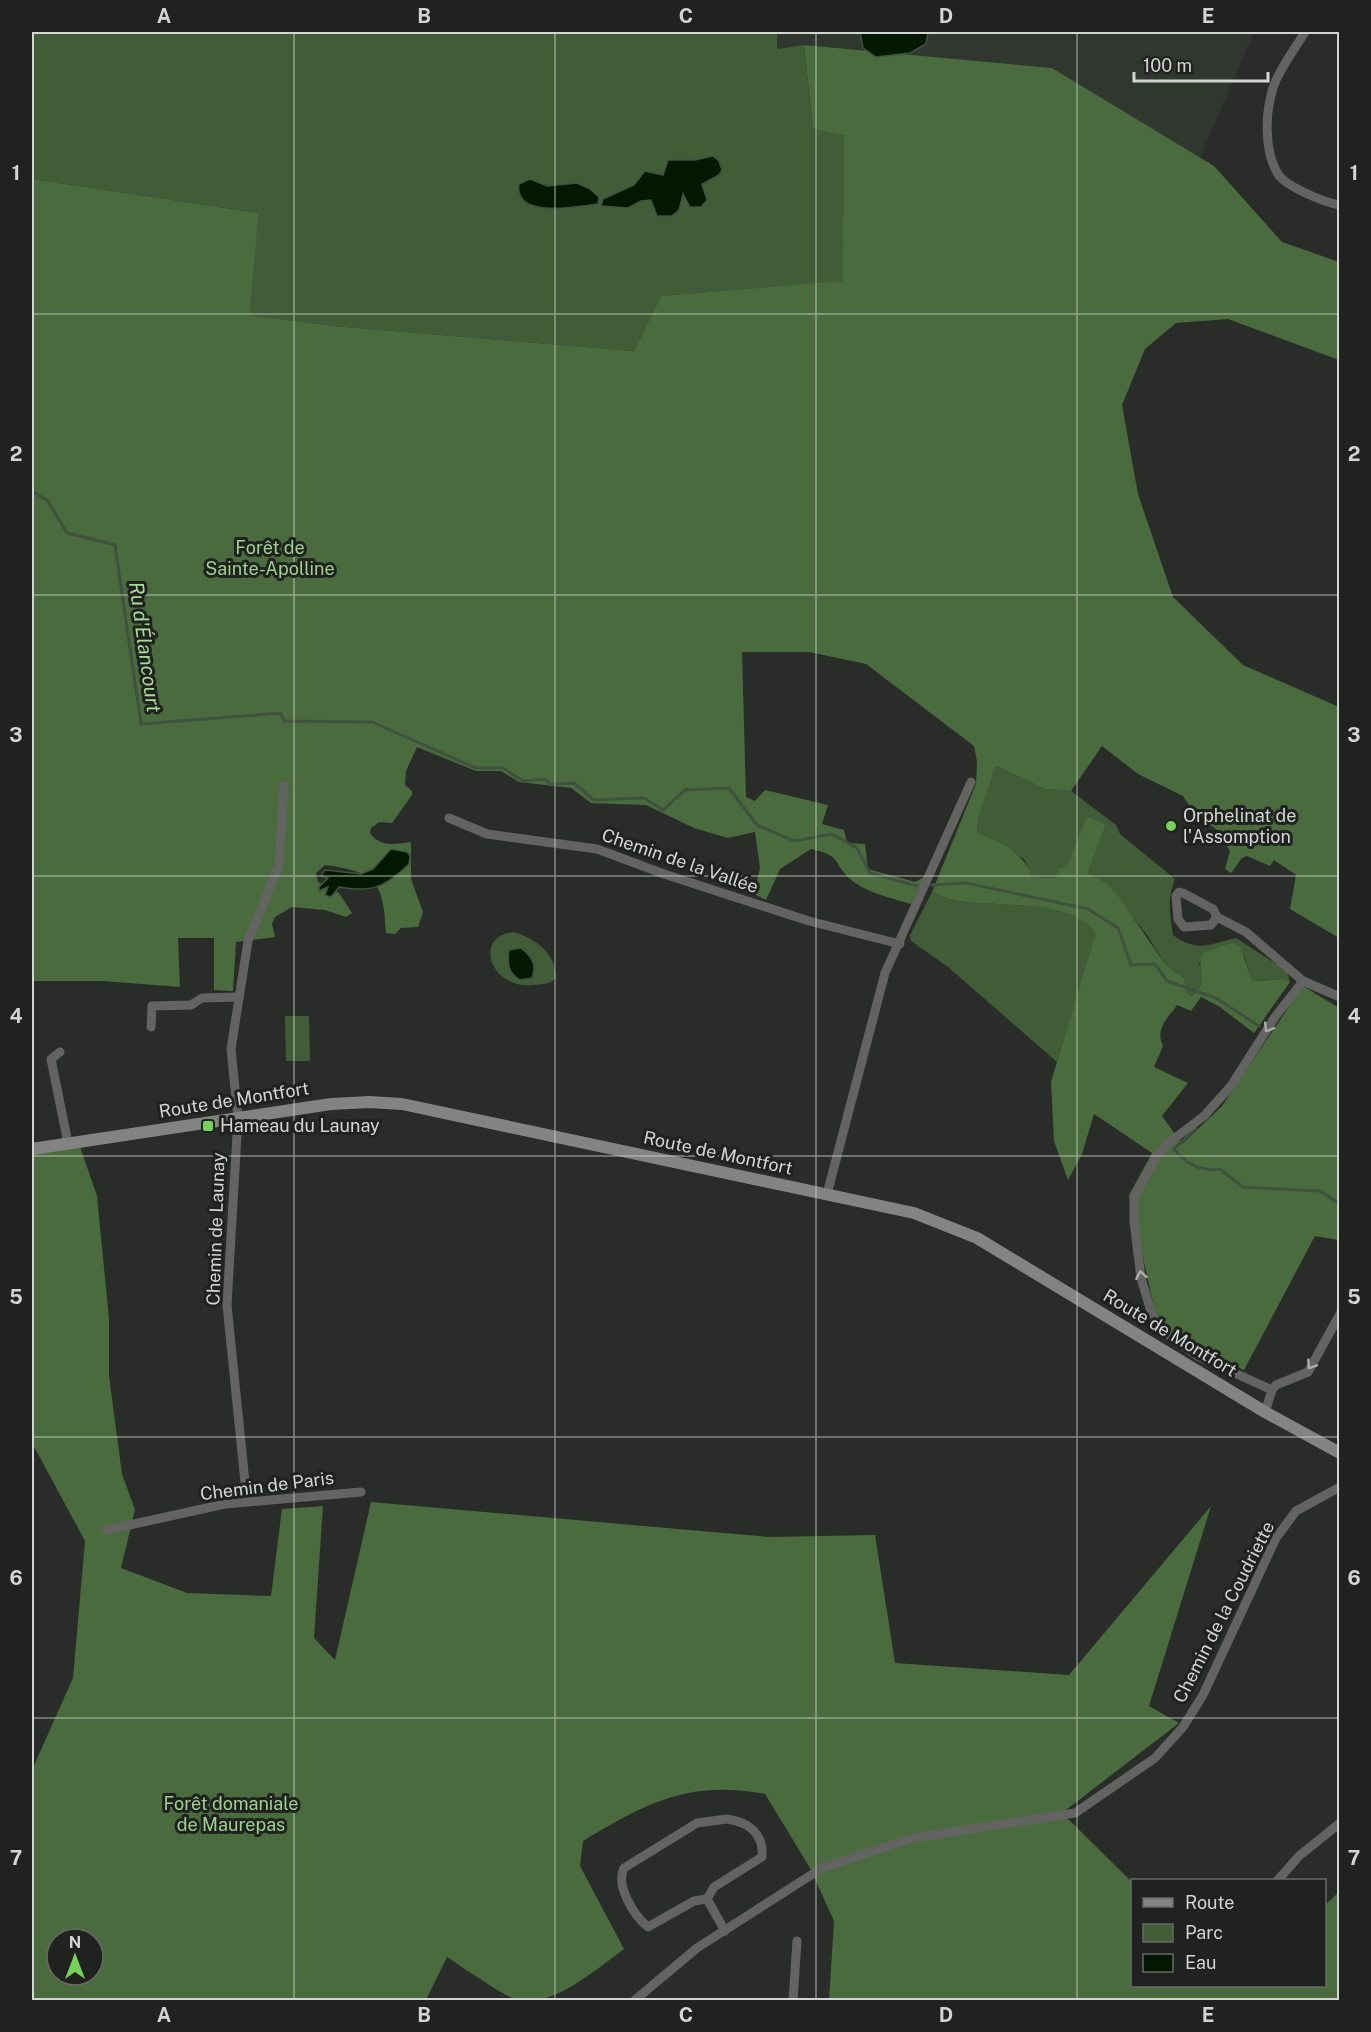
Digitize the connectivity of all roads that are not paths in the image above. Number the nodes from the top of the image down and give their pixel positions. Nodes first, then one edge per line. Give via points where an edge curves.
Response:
1 (1305, 32) edge
2 (1340, 205) edge
3 (971, 782) dead end
4 (284, 785) dead end
5 (449, 818) dead end
6 (1217, 917) junction
7 (900, 944) junction
8 (1303, 981) junction
9 (239, 997) junction
10 (1340, 997) edge
11 (151, 1027) dead end
12 (60, 1052) dead end
13 (238, 1118) junction
14 (68, 1143) junction
15 (32, 1149) edge
16 (827, 1194) junction
17 (1340, 1314) edge
18 (1272, 1390) junction
19 (1265, 1412) junction
20 (1340, 1453) edge
21 (1340, 1487) edge
22 (361, 1492) dead end
23 (247, 1502) junction
24 (107, 1530) dead end
25 (1340, 1823) edge
26 (1280, 1879) edge
27 (706, 1899) junction
28 (725, 1931) junction
29 (797, 1941) dead end
30 (635, 2001) edge
31 (793, 2001) edge

1 - 2 street via 1273,87 1268,115 1269,155 1279,176 1304,192
3 - 7 street
4 - 9 street, Chemin de Launay via 279,865 248,941
5 - 7 street, Chemin de la Vallée via 487,834 597,849 809,921
6 - 6 street via 1213,909 1183,893 1176,896 1178,919 1184,927 1212,926
6 - 8 street via 1246,932
7 - 16 street via 885,973
8 - 10 street
8 - 18 street via 1231,1086 1204,1116 1179,1132 1157,1156 1134,1197 1141,1278 1149,1306 1160,1325 1190,1350
9 - 11 street via 202,998 191,1005 152,1006
9 - 13 street, Chemin de Launay via 231,1049
12 - 14 street via 51,1059
13 - 14 street, Route de Montfort
13 - 16 street, Route de Montfort via 331,1104 402,1104
13 - 23 street, Chemin de Launay via 228,1305
14 - 15 street, Route de Montfort
16 - 19 street, Route de Montfort via 914,1213 977,1238
17 -> 18 street via 1308,1372
18 - 19 street
19 - 20 street, Route de Montfort
21 - 28 street, Chemin de la Coudriette via 1296,1512 1276,1538 1203,1695 1183,1727 1155,1758 1075,1814 913,1838 822,1868
22 - 23 street, Chemin de Paris
23 - 24 street, Chemin de Paris
25 - 26 street via 1299,1856
27 - 27 street via 714,1887 762,1857 763,1848 754,1829 744,1821 696,1823 640,1857 621,1874 633,1910 648,1927 694,1901
27 - 28 street
28 - 30 street, Chemin de la Coudriette via 697,1948
29 - 31 street

